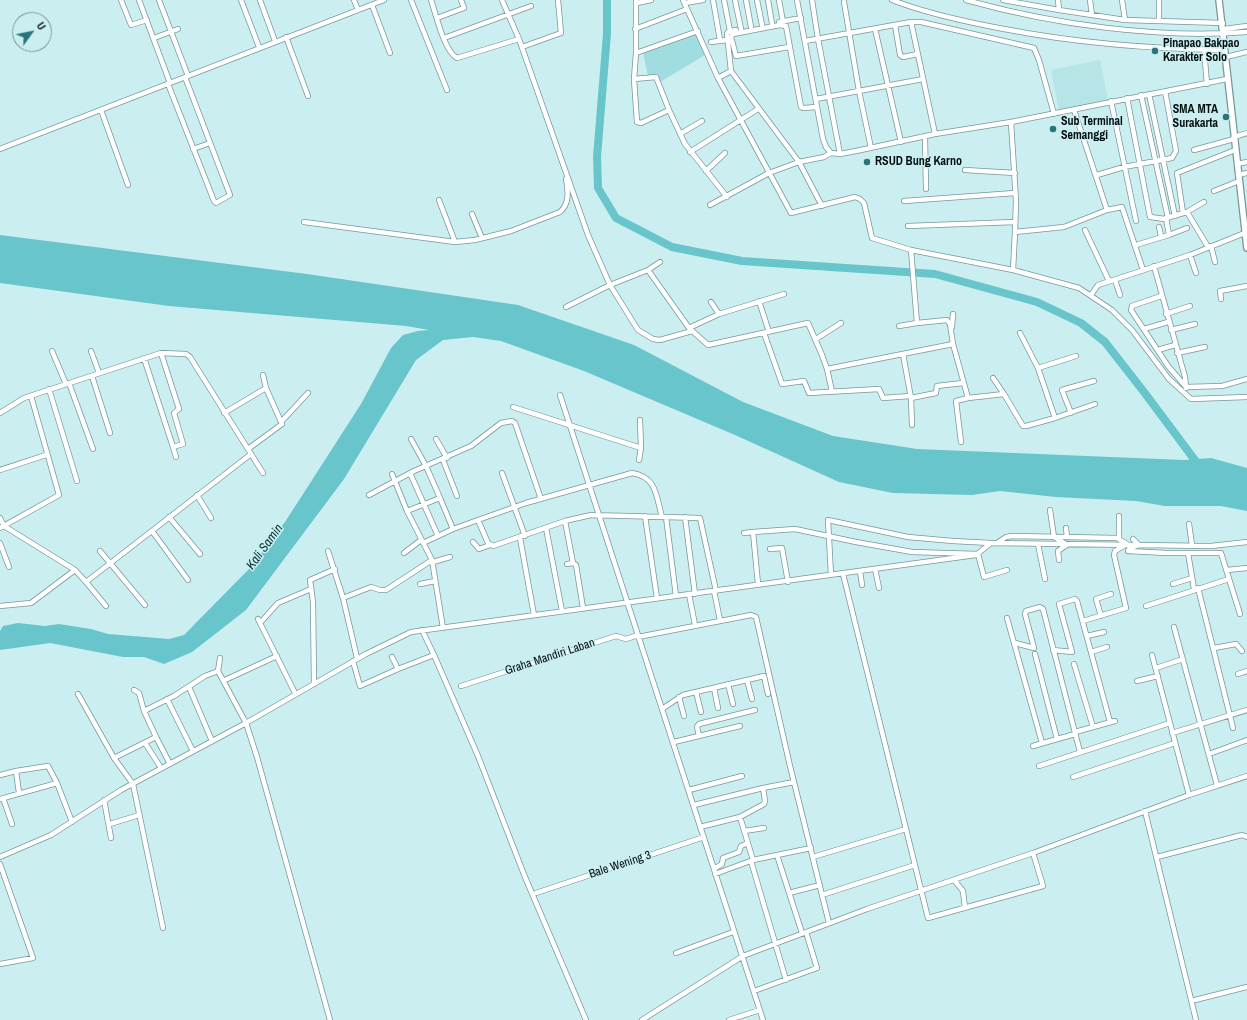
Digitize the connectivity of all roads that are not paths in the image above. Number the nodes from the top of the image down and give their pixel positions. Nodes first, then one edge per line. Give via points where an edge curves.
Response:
1 (120, 0) edge
2 (139, 0) edge
3 (159, 0) edge
4 (242, 0) edge
5 (260, 0) edge
6 (354, 0) edge
7 (384, 0) edge
8 (411, 0) edge
9 (431, 0) edge
10 (461, 0) edge
11 (502, 0) edge
12 (558, 0) edge
13 (651, 0) edge
14 (703, 0) edge
15 (713, 0) edge
16 (724, 0) edge
17 (735, 0) edge
18 (746, 0) edge
19 (757, 0) edge
20 (768, 0) edge
21 (779, 0) edge
22 (798, 0) edge
23 (812, 0) edge
24 (892, 0) edge
25 (966, 0) edge
26 (1003, 0) edge
27 (1058, 0) edge
28 (1090, 0) edge
29 (1122, 0) edge
30 (1159, 0) edge
31 (1219, 0) edge
32 (636, 1) edge
33 (684, 1) edge
34 (844, 2) dead end
35 (1028, 2) edge
36 (372, 5) junction
37 (532, 6) dead end
38 (687, 9) junction
39 (358, 10) junction
40 (1059, 10) junction
41 (508, 15) junction
42 (1092, 15) junction
43 (437, 18) junction
44 (801, 18) junction
45 (147, 20) junction
46 (1125, 20) junction
47 (1159, 21) junction
48 (783, 22) junction
49 (911, 22) junction
50 (772, 24) junction
51 (762, 25) junction
52 (895, 25) junction
53 (1247, 26) edge
54 (751, 27) junction
55 (178, 29) dead end
56 (635, 29) junction
57 (741, 29) junction
58 (875, 29) junction
59 (1224, 29) junction
60 (170, 31) junction
61 (698, 31) junction
62 (730, 32) junction
63 (1247, 32) edge
64 (849, 33) junction
65 (286, 37) junction
66 (154, 38) junction
67 (444, 38) junction
68 (519, 39) junction
69 (818, 39) junction
70 (720, 40) junction
71 (727, 40) junction
72 (275, 41) junction
73 (805, 41) junction
74 (711, 42) dead end
75 (259, 47) junction
76 (522, 47) junction
77 (789, 47) junction
78 (1204, 50) junction
79 (1225, 50) junction
80 (1247, 52) edge
81 (390, 53) dead end
82 (636, 53) junction
83 (918, 54) junction
84 (1226, 57) junction
85 (731, 71) junction
86 (186, 76) junction
87 (718, 78) junction
88 (634, 79) junction
89 (923, 79) junction
90 (1227, 79) junction
91 (169, 83) junction
92 (1207, 84) junction
93 (889, 85) junction
94 (447, 90) dead end
95 (859, 90) junction
96 (1165, 91) junction
97 (1149, 94) junction
98 (308, 96) dead end
99 (830, 96) junction
100 (1141, 96) junction
101 (816, 98) junction
102 (1127, 98) junction
103 (1111, 101) junction
104 (817, 107) junction
105 (758, 108) junction
106 (101, 110) junction
107 (669, 110) junction
108 (1074, 110) junction
109 (1054, 114) junction
110 (740, 120) junction
111 (702, 121) dead end
112 (1011, 122) junction
113 (1247, 133) edge
114 (680, 134) junction
115 (935, 134) junction
116 (925, 137) junction
117 (1234, 138) junction
118 (901, 142) junction
119 (210, 143) junction
120 (871, 148) junction
121 (0, 149) edge
122 (193, 149) junction
123 (1194, 150) dead end
124 (1236, 150) junction
125 (690, 152) junction
126 (725, 153) dead end
127 (831, 153) junction
128 (840, 154) junction
129 (1164, 160) junction
130 (1156, 161) junction
131 (800, 162) junction
132 (1247, 162) edge
133 (1141, 164) junction
134 (1237, 164) junction
135 (565, 167) junction
136 (1124, 167) junction
137 (965, 170) dead end
138 (706, 171) junction
139 (769, 173) junction
140 (1014, 173) junction
141 (1247, 173) edge
142 (1097, 176) junction
143 (1238, 178) junction
144 (128, 185) dead end
145 (926, 189) dead end
146 (1214, 191) dead end
147 (1015, 193) junction
148 (727, 197) junction
149 (439, 200) dead end
150 (904, 201) dead end
151 (1204, 202) dead end
152 (1244, 203) edge
153 (710, 205) dead end
154 (822, 206) junction
155 (1107, 210) junction
156 (1185, 213) junction
157 (472, 214) dead end
158 (1174, 216) junction
159 (1166, 218) junction
160 (1136, 221) dead end
161 (304, 222) dead end
162 (1015, 222) junction
163 (908, 226) dead end
164 (1159, 227) dead end
165 (1187, 228) dead end
166 (1085, 230) dead end
167 (1015, 232) junction
168 (1246, 233) edge
169 (1169, 235) junction
170 (1162, 236) junction
171 (482, 238) junction
172 (455, 242) junction
173 (1136, 245) junction
174 (1209, 246) junction
175 (1247, 248) edge
176 (911, 250) junction
177 (1190, 255) junction
178 (660, 262) dead end
179 (1215, 262) dead end
180 (1154, 266) junction
181 (648, 270) junction
182 (1013, 270) junction
183 (1143, 270) junction
184 (1196, 273) dead end
185 (1114, 280) junction
186 (1109, 281) junction
187 (610, 285) junction
188 (1247, 286) edge
189 (784, 294) dead end
190 (1091, 295) junction
191 (1120, 295) dead end
192 (1161, 296) junction
193 (1221, 299) dead end
194 (759, 301) junction
195 (711, 302) dead end
196 (566, 306) dead end
197 (1190, 306) dead end
198 (719, 314) junction
199 (953, 314) dead end
200 (1166, 314) junction
201 (917, 322) junction
202 (1168, 322) junction
203 (841, 323) dead end
204 (1195, 324) dead end
205 (899, 326) dead end
206 (691, 329) junction
207 (1144, 329) junction
208 (1171, 330) junction
209 (767, 332) junction
210 (1020, 333) dead end
211 (816, 339) junction
212 (954, 344) junction
213 (1174, 345) junction
214 (1205, 347) dead end
215 (1158, 350) junction
216 (52, 351) dead end
217 (91, 351) dead end
218 (1177, 352) junction
219 (161, 353) junction
220 (903, 354) junction
221 (1076, 356) dead end
222 (144, 358) junction
223 (1038, 368) junction
224 (827, 369) junction
225 (99, 373) junction
226 (263, 375) dead end
227 (92, 376) junction
228 (993, 378) dead end
229 (1247, 379) edge
230 (1094, 381) dead end
231 (67, 383) junction
232 (963, 383) junction
233 (266, 388) junction
234 (1186, 388) junction
235 (49, 389) junction
236 (832, 391) junction
237 (308, 393) dead end
238 (1184, 393) junction
239 (1004, 394) junction
240 (560, 395) dead end
241 (31, 396) junction
242 (911, 397) junction
243 (1247, 397) edge
244 (968, 398) junction
245 (1095, 404) dead end
246 (513, 407) dead end
247 (0, 413) edge
248 (224, 413) junction
249 (1071, 413) junction
250 (1055, 418) junction
251 (640, 420) dead end
252 (282, 421) junction
253 (569, 424) junction
254 (912, 425) dead end
255 (110, 433) dead end
256 (411, 439) dead end
257 (436, 439) dead end
258 (961, 442) dead end
259 (173, 447) junction
260 (641, 448) junction
261 (93, 449) dead end
262 (248, 449) junction
263 (251, 454) junction
264 (46, 456) junction
265 (176, 457) dead end
266 (445, 459) junction
267 (639, 460) dead end
268 (426, 466) junction
269 (0, 470) edge
270 (263, 473) dead end
271 (410, 473) junction
272 (502, 473) dead end
273 (392, 474) dead end
274 (395, 480) junction
275 (77, 481) dead end
276 (588, 485) junction
277 (198, 495) junction
278 (369, 495) dead end
279 (457, 496) dead end
280 (440, 498) junction
281 (541, 499) junction
282 (423, 504) junction
283 (514, 507) junction
284 (1050, 510) dead end
285 (407, 511) junction
286 (598, 515) junction
287 (645, 516) junction
288 (1119, 516) dead end
289 (169, 517) junction
290 (664, 517) junction
291 (685, 517) junction
292 (0, 518) edge
293 (211, 518) dead end
294 (478, 520) junction
295 (565, 521) junction
296 (1189, 524) dead end
297 (2, 527) edge
298 (546, 528) junction
299 (1066, 528) dead end
300 (453, 529) junction
301 (152, 531) junction
302 (753, 532) junction
303 (744, 533) dead end
304 (438, 536) junction
305 (829, 536) junction
306 (1054, 536) junction
307 (523, 537) junction
308 (1067, 537) junction
309 (1119, 538) junction
310 (1133, 539) dead end
311 (422, 541) junction
312 (473, 542) dead end
313 (1247, 542) edge
314 (0, 543) edge
315 (992, 543) junction
316 (997, 543) junction
317 (1038, 544) junction
318 (1066, 544) junction
319 (1127, 544) junction
320 (490, 545) junction
321 (1139, 545) junction
322 (1192, 545) junction
323 (770, 549) dead end
324 (100, 551) dead end
325 (328, 551) dead end
326 (404, 553) dead end
327 (980, 553) junction
328 (1188, 553) junction
329 (200, 554) dead end
330 (450, 557) dead end
331 (1059, 560) dead end
332 (432, 561) junction
333 (112, 563) junction
334 (573, 563) junction
335 (567, 564) dead end
336 (9, 567) dead end
337 (1247, 568) edge
338 (875, 569) junction
339 (75, 570) junction
340 (335, 570) junction
341 (1007, 570) dead end
342 (1227, 570) junction
343 (860, 571) junction
344 (843, 574) junction
345 (831, 575) junction
346 (1044, 578) dead end
347 (1192, 578) junction
348 (1229, 579) junction
349 (188, 580) dead end
350 (435, 581) junction
351 (86, 582) junction
352 (788, 582) junction
353 (420, 584) dead end
354 (758, 584) junction
355 (1173, 584) dead end
356 (862, 585) dead end
357 (879, 588) dead end
358 (1196, 588) junction
359 (311, 589) junction
360 (715, 591) junction
361 (692, 594) junction
362 (1111, 594) dead end
363 (676, 596) junction
364 (343, 598) junction
365 (657, 598) junction
366 (628, 602) junction
367 (145, 605) dead end
368 (0, 606) edge
369 (106, 606) dead end
370 (1146, 606) dead end
371 (583, 608) junction
372 (562, 610) junction
373 (1240, 614) dead end
374 (534, 615) junction
375 (1101, 616) junction
376 (1007, 618) dead end
377 (720, 620) junction
378 (1083, 622) junction
379 (696, 625) junction
380 (1174, 627) dead end
381 (443, 628) junction
382 (422, 630) junction
383 (1104, 632) dead end
384 (638, 636) junction
385 (1087, 636) junction
386 (1015, 643) junction
387 (1107, 647) dead end
388 (1214, 648) junction
389 (1053, 650) junction
390 (1242, 651) dead end
391 (1091, 652) junction
392 (1035, 654) dead end
393 (1152, 654) dead end
394 (277, 656) junction
395 (434, 656) junction
396 (392, 657) dead end
397 (220, 658) dead end
398 (1183, 659) junction
399 (355, 660) junction
400 (1074, 664) dead end
401 (1156, 668) junction
402 (398, 669) junction
403 (218, 671) junction
404 (1247, 671) edge
405 (1238, 674) dead end
406 (1158, 676) junction
407 (225, 680) junction
408 (747, 680) junction
409 (1137, 681) dead end
410 (314, 684) junction
411 (728, 684) junction
412 (189, 686) junction
413 (461, 686) dead end
414 (714, 688) junction
415 (134, 690) dead end
416 (696, 692) junction
417 (294, 693) junction
418 (78, 694) dead end
419 (768, 694) dead end
420 (679, 697) junction
421 (167, 699) junction
422 (752, 699) dead end
423 (733, 704) dead end
424 (718, 708) dead end
425 (662, 709) junction
426 (755, 710) dead end
427 (1247, 710) edge
428 (144, 711) junction
429 (701, 712) dead end
430 (1230, 715) junction
431 (684, 716) dead end
432 (246, 722) junction
433 (1170, 723) junction
434 (1202, 725) junction
435 (740, 726) dead end
436 (1093, 727) junction
437 (1233, 728) dead end
438 (1075, 733) junction
439 (1172, 733) junction
440 (699, 736) junction
441 (156, 737) junction
442 (1057, 739) junction
443 (1247, 740) edge
444 (212, 741) junction
445 (145, 742) junction
446 (674, 742) junction
447 (1042, 743) junction
448 (1175, 743) junction
449 (1033, 746) dead end
450 (193, 751) junction
451 (1080, 752) junction
452 (1209, 754) junction
453 (114, 758) junction
454 (170, 764) junction
455 (1039, 766) dead end
456 (161, 768) junction
457 (16, 771) junction
458 (0, 775) edge
459 (742, 776) dead end
460 (1247, 776) edge
461 (1073, 777) dead end
462 (794, 782) junction
463 (57, 783) junction
464 (132, 784) junction
465 (1217, 785) junction
466 (763, 788) junction
467 (689, 790) junction
468 (19, 793) junction
469 (1189, 795) junction
470 (1, 799) edge
471 (104, 800) junction
472 (694, 805) junction
473 (1145, 811) junction
474 (139, 815) junction
475 (740, 817) junction
476 (72, 822) junction
477 (12, 824) dead end
478 (110, 824) junction
479 (700, 827) junction
480 (764, 828) dead end
481 (906, 829) junction
482 (744, 831) junction
483 (1247, 837) edge
484 (111, 838) dead end
485 (704, 838) junction
486 (748, 843) junction
487 (811, 848) junction
488 (1033, 853) junction
489 (777, 856) junction
490 (0, 857) edge
491 (813, 857) junction
492 (1157, 857) junction
493 (752, 861) junction
494 (0, 864) edge
495 (915, 865) junction
496 (715, 871) junction
497 (954, 880) junction
498 (820, 885) junction
499 (922, 891) junction
500 (536, 893) dead end
501 (789, 893) junction
502 (822, 895) junction
503 (965, 908) junction
504 (829, 923) junction
505 (163, 928) dead end
506 (733, 932) junction
507 (804, 932) junction
508 (774, 944) junction
509 (676, 952) dead end
510 (743, 956) junction
511 (0, 964) edge
512 (786, 980) junction
513 (1247, 987) edge
514 (754, 992) junction
515 (1195, 1000) dead end
516 (760, 1010) junction
517 (330, 1020) edge
518 (586, 1020) edge
519 (642, 1020) edge
520 (729, 1020) edge
521 (763, 1020) edge
522 (1196, 1020) edge

1 - 45 street via 130,25
2 - 45 street
3 - 60 street
4 - 75 street
5 - 72 street
6 - 39 street
7 - 36 street
8 - 94 street
9 - 43 street
10 - 43 street via 464,7
11 - 41 street
12 - 76 street via 561,33
13 - 32 street
14 - 33 street
15 - 70 street
16 - 62 street
17 - 57 street
18 - 54 street
19 - 51 street
20 - 50 street
21 - 48 street
22 - 44 street
23 - 69 street
24 - 78 street via 952,19 1070,41
25 - 59 street via 1062,21 1143,31
26 - 35 street
27 - 40 street
28 - 42 street
29 - 46 street
30 - 47 street
31 - 59 main road
32 - 56 street
33 - 38 street
34 - 64 street
35 - 40 street
36 - 39 street
36 - 81 street
37 - 41 street
38 - 56 street
38 - 61 street
39 - 65 street
40 - 42 street
41 - 67 street
41 - 68 street
42 - 46 street
43 - 67 street
44 - 48 street
44 - 73 street
45 - 66 street
46 - 47 street
47 - 59 street
48 - 50 street
49 - 52 street
49 - 83 street
49 - 109 street via 921,22 1034,48
50 - 51 street
51 - 54 street
52 - 58 street
52 - 83 street via 900,55 903,57
53 - 59 street
54 - 57 street
55 - 60 street
56 - 82 street
57 - 62 street
58 - 64 street
58 - 93 street
59 - 63 street
59 - 79 main road
60 - 66 street
60 - 86 street
61 - 82 street
61 - 87 street
62 - 71 street via 727,33
64 - 69 street
64 - 95 street
65 - 72 street
65 - 98 street
66 - 91 street
67 - 68 street via 453,56 459,59
68 - 76 street
69 - 73 street
69 - 99 street
70 - 71 street
70 - 74 street
71 - 85 street
72 - 75 street
73 - 101 street
75 - 86 street
76 - 135 street
77 - 77 street via 786,26 783,25 733,34 731,37 736,56
77 - 104 street via 801,107
78 - 79 street
78 - 92 street
79 - 84 main road
80 - 84 street
82 - 88 street
83 - 89 street
84 - 90 main road
85 - 87 street
85 - 105 street
86 - 91 street
86 - 119 street
87 - 110 street
88 - 107 street via 656,77
88 - 107 street via 637,123 641,124
89 - 93 street
89 - 115 street
90 - 92 street
90 - 117 main road
91 - 106 street
91 - 122 street
92 - 96 street
93 - 95 street
93 - 118 street
95 - 99 street
95 - 120 street
96 - 97 street
96 - 129 street via 1176,151 1172,158
97 - 100 street
97 - 129 street
99 - 101 street
99 - 128 street
100 - 102 street
100 - 130 street
101 - 104 street
102 - 103 street
102 - 133 street
103 - 108 street
103 - 136 street
104 - 127 street via 823,139
105 - 110 street
105 - 131 street
106 - 121 street
106 - 144 street
107 - 114 street
108 - 109 street
108 - 142 street
109 - 112 street
110 - 125 street
110 - 139 street
111 - 114 street
112 - 115 street
112 - 140 street
113 - 117 street
114 - 125 street
115 - 116 street
116 - 118 street
116 - 145 street
117 - 123 street
117 - 124 main road
118 - 120 street
119 - 122 street
119 - 122 street via 230,195 216,203
120 - 128 street
124 - 134 main road
124 - 156 street via 1177,173
125 - 138 street
126 - 138 street
127 - 128 street
127 - 131 street
129 - 130 street
129 - 158 street
130 - 133 street
130 - 159 street
131 - 139 street
131 - 154 street
132 - 134 street
133 - 136 street
133 - 159 street via 1150,217
134 - 143 main road
135 - 171 street via 568,199 560,212 511,231
135 - 187 street via 588,235
136 - 142 street
136 - 160 street
137 - 140 street
138 - 148 street
139 - 148 street
139 - 154 street via 791,214
140 - 147 street
141 - 143 street
142 - 155 street
143 - 146 street
143 - 152 main road
147 - 150 street
147 - 162 street
148 - 153 street
149 - 172 street
151 - 156 street
152 - 168 main road
154 - 176 street via 855,197 860,199 864,203 872,238
155 - 167 street via 1064,227
155 - 173 street via 1120,207 1124,209
156 - 158 street
156 - 174 street
157 - 171 street
158 - 159 street
159 - 169 street
161 - 172 street
162 - 163 street
162 - 167 street
164 - 170 street
165 - 169 street
166 - 186 street
167 - 182 street
168 - 174 street
168 - 175 main road
169 - 170 street
170 - 173 street
171 - 172 street
173 - 183 street
174 - 177 street
174 - 179 street
176 - 182 street
176 - 201 street
177 - 180 street
177 - 184 street
178 - 181 street
180 - 183 street
180 - 192 street
181 - 187 street
181 - 206 street
182 - 190 street via 1080,288
183 - 185 street
185 - 186 street
185 - 191 street
186 - 190 street via 1095,287
187 - 196 street
187 - 206 street via 638,330 653,340
188 - 193 street via 1220,291
189 - 194 street
190 - 238 street via 1112,310 1132,330 1169,378
192 - 200 street
192 - 207 street via 1131,307
194 - 198 street
194 - 209 street
195 - 198 street
197 - 200 street
198 - 206 street
199 - 212 street
200 - 202 street
201 - 205 street
201 - 212 street via 947,320
202 - 207 street
202 - 208 street
203 - 211 street
204 - 208 street
206 - 209 street via 708,345
207 - 215 street
208 - 213 street
209 - 211 street via 808,323
209 - 236 street via 782,384 802,381 806,383 808,393
210 - 223 street
211 - 224 street
212 - 220 street
212 - 232 street
213 - 215 street
213 - 218 street
214 - 218 street
215 - 234 street
216 - 231 street
217 - 225 street
218 - 234 street
219 - 222 street
219 - 248 street via 189,355
219 - 259 street via 179,409 174,413 183,444
220 - 224 street
220 - 242 street
221 - 223 street
222 - 225 street
222 - 259 street
223 - 250 street
224 - 236 street
225 - 227 street
226 - 233 street
227 - 231 street
227 - 255 street
228 - 239 street
229 - 234 street via 1222,386
230 - 249 street via 1062,390
231 - 235 street
231 - 261 street
232 - 242 street via 937,386 936,393
232 - 244 street
233 - 248 street
233 - 252 street
234 - 238 street
235 - 241 street
235 - 275 street
236 - 242 street via 879,389 883,398
237 - 252 street
238 - 243 street via 1197,400
239 - 244 street
239 - 250 street via 1024,426
240 - 253 street
241 - 247 street
241 - 264 street
242 - 254 street
244 - 258 street via 956,401
245 - 249 street
246 - 253 street
248 - 262 street
249 - 250 street
251 - 260 street
252 - 262 street via 279,427
253 - 260 street
253 - 276 street
256 - 268 street
257 - 266 street
259 - 265 street
260 - 267 street
262 - 263 street
263 - 270 street
263 - 277 street
264 - 269 street
264 - 297 street via 59,495
266 - 268 street
266 - 279 street
266 - 281 street via 471,446 501,423 512,421 515,423
268 - 271 street
268 - 280 street
271 - 274 street
271 - 282 street
272 - 283 street
273 - 274 street
274 - 278 street
274 - 285 street
276 - 281 street
276 - 286 street
276 - 290 street via 631,473 643,476 651,481
277 - 289 street
277 - 293 street
280 - 282 street
280 - 300 street
281 - 283 street
282 - 285 street
282 - 304 street
283 - 294 street
283 - 307 street
284 - 306 street
285 - 311 street
286 - 287 street
286 - 295 street
286 - 366 street
287 - 290 street
287 - 365 street
288 - 309 street
289 - 301 street
289 - 329 street
290 - 291 street
290 - 363 street
291 - 360 street via 700,518
291 - 361 street
292 - 297 street
294 - 300 street
294 - 320 street
295 - 298 street
295 - 334 street
296 - 322 street
297 - 339 street
298 - 307 street
298 - 372 street
299 - 308 street
300 - 304 street
301 - 333 street
301 - 349 street
302 - 303 street
302 - 305 street via 793,529
302 - 354 street
304 - 311 street
305 - 315 street via 828,520 908,536
305 - 327 street via 912,552
305 - 345 street
306 - 308 street
306 - 316 street via 1012,536
306 - 318 street
307 - 320 street
307 - 374 street
308 - 309 street
309 - 319 street
310 - 321 street
311 - 326 street
311 - 332 street
312 - 320 street via 479,549
313 - 322 street via 1211,546
314 - 336 street
315 - 316 street
315 - 327 street
316 - 317 street
317 - 318 street
317 - 346 street
318 - 319 street
318 - 331 street via 1058,551
319 - 321 street
319 - 375 street via 1115,551 1114,555 1126,608
321 - 322 street
321 - 328 street via 1129,548 1128,552
323 - 352 street via 782,548
324 - 333 street
325 - 340 street
327 - 338 street
327 - 341 street via 984,577
328 - 342 street via 1221,553
328 - 347 street
330 - 332 street
332 - 350 street
332 - 364 street via 386,590 371,587
333 - 351 street
333 - 367 street
334 - 335 street
334 - 371 street via 576,565
337 - 342 street
338 - 343 street
338 - 357 street
339 - 351 street
339 - 368 street via 31,603
340 - 359 street via 309,578
340 - 364 street
342 - 348 street
343 - 344 street
343 - 356 street
344 - 345 street
344 - 481 street
345 - 352 street
347 - 355 street
347 - 358 street
348 - 358 street
348 - 373 street
350 - 353 street
350 - 381 street
351 - 369 street
352 - 354 street
354 - 360 street
358 - 370 street
358 - 388 street
359 - 394 street via 278,603 259,621
359 - 410 street
360 - 361 street
360 - 377 street
361 - 363 street
361 - 379 street
362 - 375 street via 1096,600
363 - 365 street
364 - 399 street
365 - 366 street
366 - 371 street
366 - 384 street
371 - 372 street
372 - 374 street
374 - 381 street
375 - 378 street
376 - 386 street
377 - 379 street, Graha Mandiri Laban
377 - 462 street, Graha Mandiri Laban via 751,615 756,617
378 - 385 street
378 - 389 street via 1078,601 1075,599 1060,603 1072,652
379 - 384 street, Graha Mandiri Laban
380 - 398 street
381 - 382 street
382 - 395 street
382 - 399 street via 405,634
383 - 385 street
384 - 413 street, Graha Mandiri Laban via 626,639 616,636
384 - 425 street
385 - 391 street
386 - 389 street via 1034,648 1025,614 1026,611 1040,607 1043,609
386 - 447 street
387 - 391 street
388 - 390 street via 1236,644
388 - 430 street
389 - 438 street
391 - 436 street via 1112,721
392 - 442 street
393 - 401 street
394 - 407 street
394 - 417 street
395 - 402 street
395 - 518 street via 478,756 525,877
396 - 402 street
397 - 403 street
398 - 401 street
398 - 434 street
399 - 402 street via 359,686
399 - 410 street
400 - 436 street
401 - 406 street
403 - 407 street
403 - 412 street
404 - 405 street
406 - 409 street
406 - 433 street
407 - 432 street
408 - 411 street
408 - 419 street via 764,676
408 - 422 street
410 - 417 street
411 - 414 street
411 - 423 street
412 - 421 street
412 - 444 street
414 - 416 street
414 - 424 street
415 - 428 street via 138,692
416 - 420 street
416 - 429 street
417 - 432 street
418 - 453 street
420 - 425 street
420 - 431 street
421 - 428 street
421 - 450 street
425 - 446 street
426 - 440 street via 699,724
427 - 430 street
428 - 441 street
430 - 434 street
430 - 437 street
432 - 444 street
432 - 517 street
433 - 439 street
433 - 451 street
434 - 439 street
434 - 452 street
435 - 440 street
436 - 438 street
438 - 442 street
438 - 451 street
439 - 448 street
440 - 446 street
441 - 445 street
441 - 454 street
442 - 447 street
443 - 452 street
444 - 450 street
445 - 453 street
445 - 456 street
446 - 467 street
447 - 449 street
448 - 461 street
448 - 469 street
450 - 454 street
451 - 455 street
452 - 465 street
453 - 464 street
454 - 456 street
456 - 464 street
457 - 458 street
457 - 463 street via 48,766
457 - 468 street
459 - 467 street
460 - 465 street
462 - 466 street
462 - 487 street
463 - 468 street
463 - 476 street
464 - 471 street
464 - 474 street
465 - 469 street
466 - 472 street
466 - 475 street via 766,801 764,804
467 - 472 street
468 - 470 street
469 - 473 street
470 - 477 street
471 - 476 street
471 - 478 street
472 - 479 street
473 - 488 street
473 - 492 street
474 - 478 street
474 - 505 street
475 - 479 street
475 - 482 street
476 - 490 street via 51,835
478 - 484 street
479 - 485 street
480 - 482 street
481 - 491 street
481 - 495 street
482 - 486 street
483 - 492 street via 1242,835
485 - 496 street
485 - 500 street, Bale Wening 3
486 - 493 street
486 - 496 street via 741,846 739,852 723,858 722,864
487 - 489 street
487 - 491 street
488 - 497 street
488 - 503 street via 1044,886
489 - 493 street
489 - 501 street
491 - 498 street
492 - 522 street
493 - 496 street
493 - 508 street
494 - 511 street via 33,958
495 - 499 street
495 - 502 street
496 - 506 street
497 - 499 street
497 - 503 street via 964,891
498 - 501 street
498 - 502 street
499 - 503 street via 928,918
499 - 504 street
501 - 507 street
502 - 504 street
504 - 507 street
506 - 509 street
506 - 510 street
507 - 508 street
507 - 512 street via 817,968
508 - 510 street
508 - 512 street
510 - 514 street
510 - 519 street
512 - 514 street
513 - 515 street
514 - 516 street
516 - 520 street
516 - 521 street

